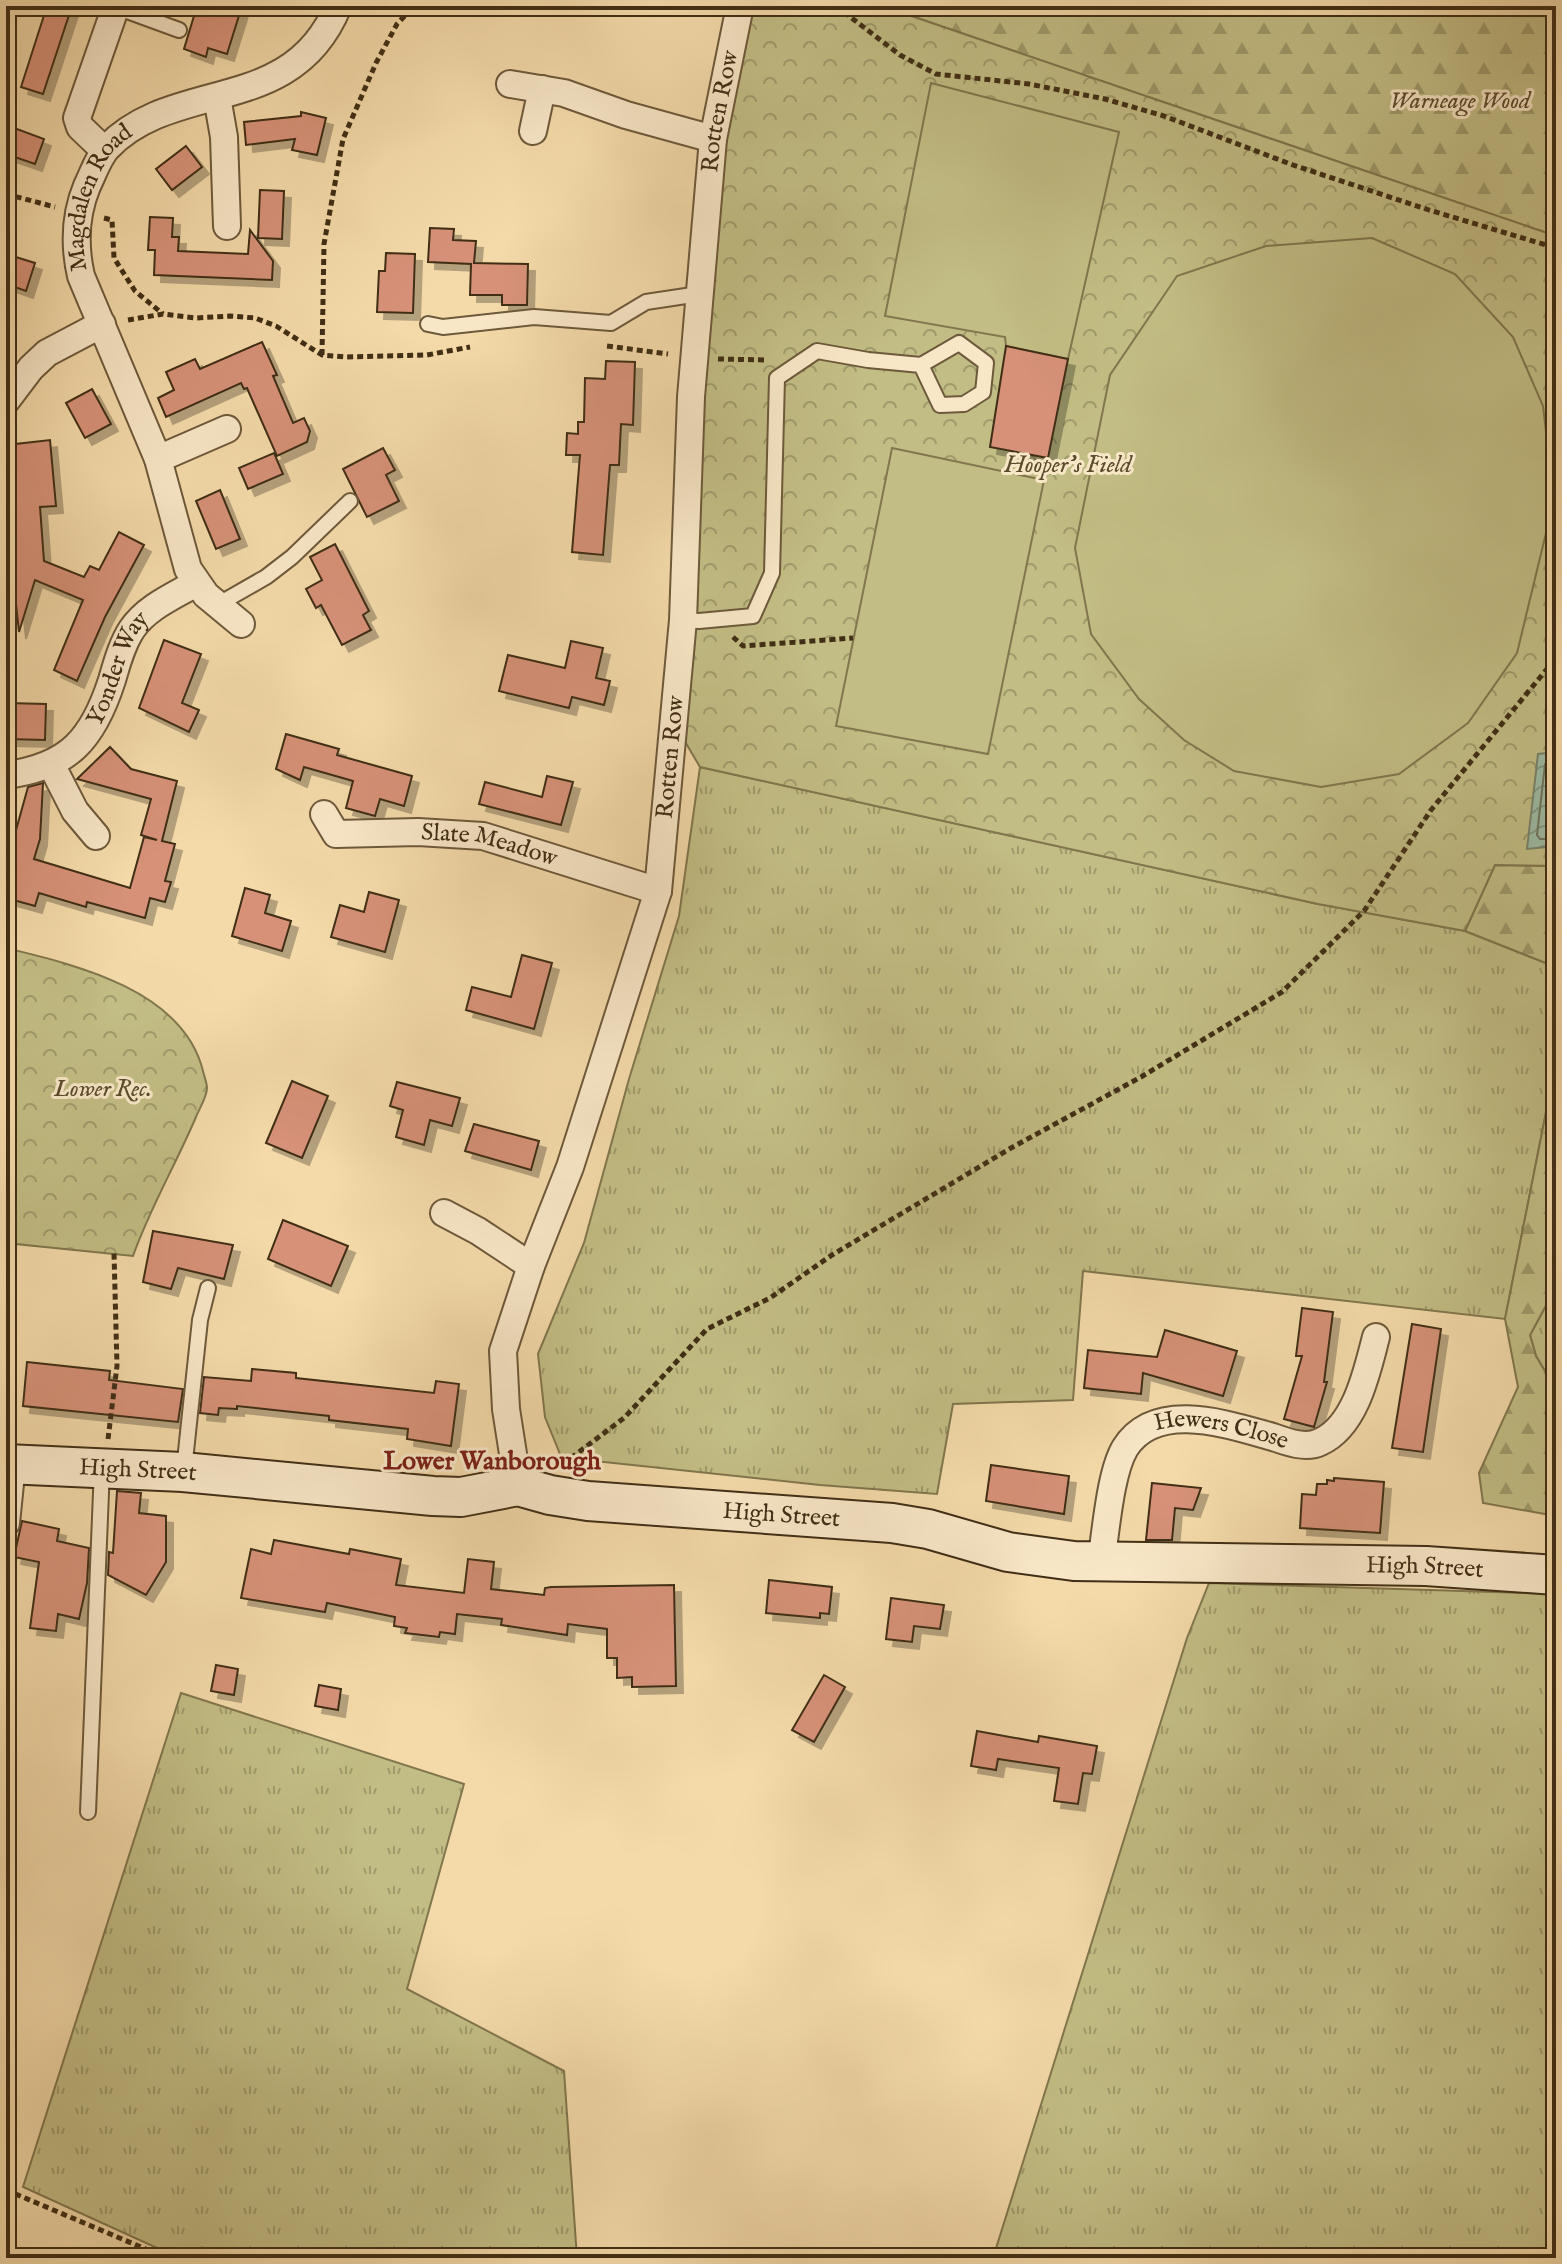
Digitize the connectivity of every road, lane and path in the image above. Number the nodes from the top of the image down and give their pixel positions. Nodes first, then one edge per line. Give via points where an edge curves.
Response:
1 (116, 6) edge
2 (338, 6) edge
3 (414, 6) edge
4 (740, 6) edge
5 (836, 6) edge
6 (179, 30) dead end
7 (510, 84) dead end
8 (542, 89) junction
9 (217, 97) junction
10 (533, 131) dead end
11 (713, 139) junction
12 (104, 150) junction
13 (6, 194) edge
14 (80, 210) junction
15 (227, 226) dead end
16 (1556, 248) edge
17 (699, 294) junction
18 (163, 314) dead end
19 (102, 324) junction
20 (428, 324) dead end
21 (322, 355) dead end
22 (921, 365) junction
23 (6, 401) edge
24 (227, 429) dead end
25 (158, 459) junction
26 (350, 501) dead end
27 (196, 583) junction
28 (217, 605) junction
29 (691, 620) junction
30 (241, 624) dead end
31 (853, 638) dead end
32 (1556, 658) edge
33 (51, 764) junction
34 (6, 775) edge
35 (324, 814) dead end
36 (96, 836) dead end
37 (658, 891) junction
38 (444, 1213) dead end
39 (114, 1253) dead end
40 (531, 1266) junction
41 (208, 1288) dead end
42 (1376, 1337) dead end
43 (9, 1464) edge
44 (102, 1468) junction
45 (183, 1472) junction
46 (518, 1486) junction
47 (6, 1523) edge
48 (1101, 1562) junction
49 (1556, 1575) edge
50 (88, 1812) dead end
51 (6, 2190) edge
52 (167, 2258) edge

1 - 6 lane
1 - 12 street via 77,118
2 - 9 street, Magdalen Road via 301,61
3 - 21 path via 397,24 376,63 343,139 324,244
4 - 11 street, Rotten Row
5 - 16 path via 900,55 936,74 1105,99
7 - 8 street
8 - 10 street
8 - 11 street
9 - 12 street, Magdalen Road via 149,119
9 - 15 street
11 - 17 street, Rotten Row
12 - 14 street, Magdalen Road
13 - 14 path
14 - 18 path via 112,220 114,258 135,291
14 - 19 street, Magdalen Road via 78,262
17 - 20 lane via 646,302 611,323 534,317
17 - 29 street, Rotten Row via 691,397
19 - 23 street via 47,353
19 - 25 street, Magdalen Road
22 - 22 lane via 959,343 986,363 983,392 964,404 940,405
22 - 29 lane via 817,351 777,378 772,573 753,616
24 - 25 street
25 - 27 street, Magdalen Road
26 - 28 lane via 292,557
27 - 28 street, Magdalen Road
27 - 33 street, Yonder Way via 151,610 132,629 92,728
28 - 30 street, Magdalen Road
29 - 31 path via 714,620 743,646
29 - 37 street, Rotten Row
32 - 46 path via 1431,810 1364,911 1282,992 857,1240 770,1298 707,1329 624,1418 564,1464
33 - 34 street, Yonder Way
33 - 36 street via 75,811
35 - 37 street, Slate Meadow via 336,834 483,836
37 - 40 street, Rotten Row via 570,1167
38 - 40 street
39 - 44 path via 117,1366
40 - 46 street, Rotten Row via 503,1351
41 - 45 lane
42 - 48 street, Hewers Close via 1363,1388 1338,1427 1317,1445 1198,1420 1154,1424 1132,1439 1117,1469
43 - 44 street, High Street
43 - 47 street
44 - 45 street, High Street
44 - 50 lane
45 - 46 street, High Street via 433,1496 461,1497
46 - 48 street, High Street via 588,1501 910,1525 1008,1552
48 - 49 street, High Street via 1426,1566
51 - 52 path

